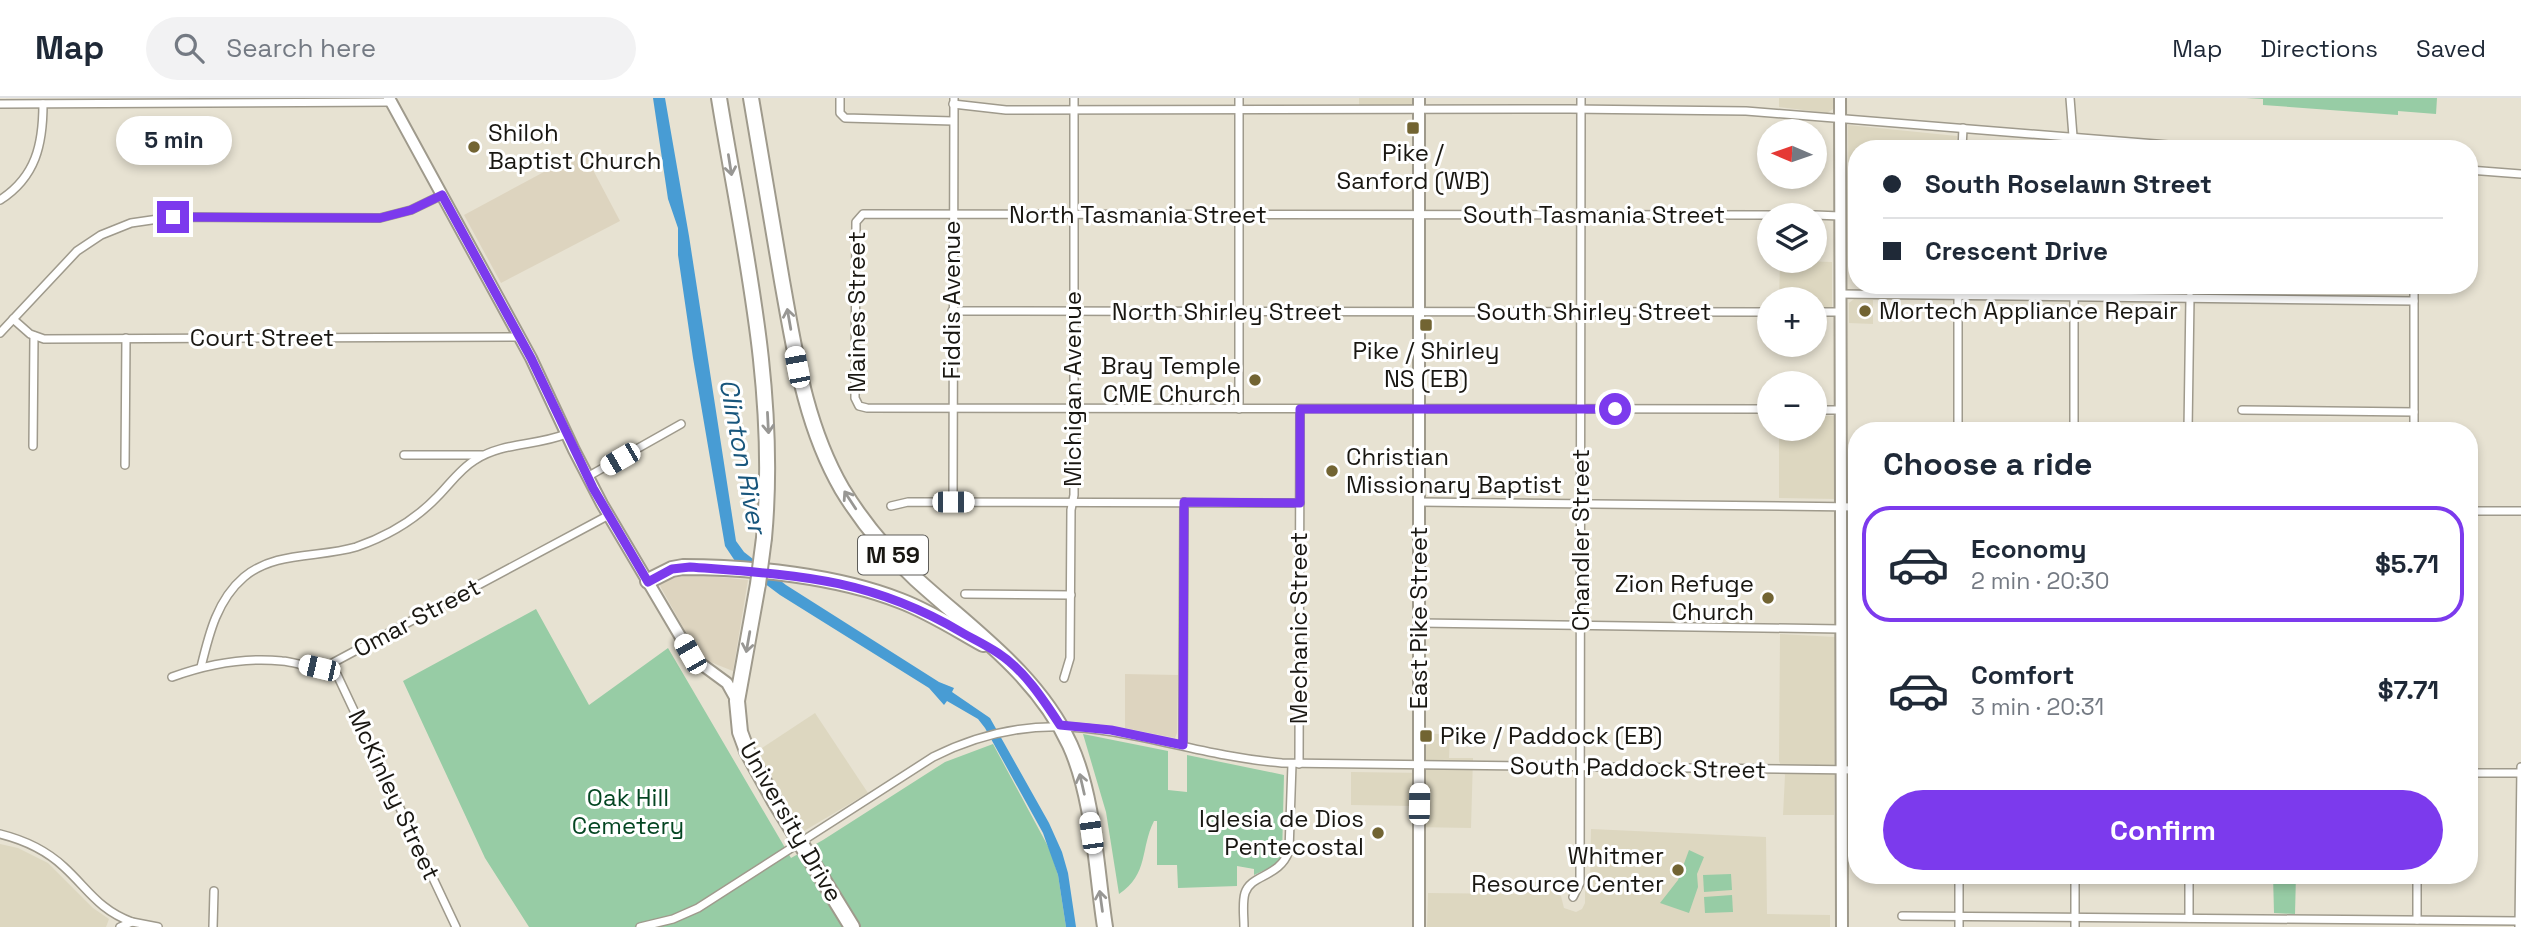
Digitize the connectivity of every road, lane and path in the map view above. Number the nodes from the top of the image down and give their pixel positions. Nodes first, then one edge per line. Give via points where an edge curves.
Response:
1 (719, 98) edge
2 (751, 98) edge
3 (758, 98) edge
4 (840, 98) edge
5 (1074, 98) edge
6 (1239, 98) edge
7 (1581, 98) edge
8 (1840, 98) edge
9 (2070, 98) edge
10 (390, 100) edge
11 (954, 101) edge
12 (0, 104) edge
13 (43, 104) junction
14 (1419, 104) edge
15 (1074, 110) junction
16 (1239, 110) junction
17 (1581, 110) junction
18 (1840, 118) junction
19 (953, 121) junction
20 (1964, 128) junction
21 (2074, 137) junction
22 (1963, 140) edge
23 (2110, 140) edge
24 (2478, 171) edge
25 (2521, 174) edge
26 (765, 181) junction
27 (442, 195) junction
28 (0, 200) edge
29 (952, 214) junction
30 (1074, 215) junction
31 (1239, 215) junction
32 (1419, 215) junction
33 (1581, 215) junction
34 (1757, 215) edge
35 (1827, 215) edge
36 (1840, 216) junction
37 (858, 217) joint
38 (1840, 294) junction
39 (2414, 294) edge
40 (1958, 295) junction
41 (2074, 296) junction
42 (2190, 297) junction
43 (2414, 301) junction
44 (951, 312) junction
45 (1074, 312) junction
46 (1239, 312) junction
47 (1419, 312) junction
48 (1581, 312) junction
49 (1757, 312) edge
50 (1827, 312) edge
51 (1841, 313) junction
52 (13, 319) junction
53 (1, 329) edge
54 (34, 336) junction
55 (519, 337) junction
56 (126, 338) junction
57 (951, 409) junction
58 (1074, 409) junction
59 (1239, 409) junction
60 (1300, 409) junction
61 (1419, 409) junction
62 (1581, 409) junction
63 (1757, 410) edge
64 (1827, 410) edge
65 (1841, 410) junction
66 (2242, 410) dead end
67 (2414, 412) junction
68 (1958, 422) edge
69 (2074, 422) edge
70 (2188, 422) edge
71 (2414, 422) edge
72 (681, 424) dead end
73 (566, 434) junction
74 (33, 446) dead end
75 (482, 455) junction
76 (404, 456) dead end
77 (125, 465) dead end
78 (587, 477) junction
79 (953, 502) junction
80 (1073, 502) junction
81 (1184, 502) junction
82 (1419, 502) junction
83 (1300, 503) junction
84 (1581, 504) junction
85 (891, 506) dead end
86 (1841, 508) junction
87 (1848, 508) edge
88 (2478, 511) edge
89 (2521, 511) edge
90 (608, 515) junction
91 (648, 582) junction
92 (965, 594) dead end
93 (1071, 595) junction
94 (1419, 623) junction
95 (1581, 625) junction
96 (1842, 629) junction
97 (999, 654) junction
98 (332, 664) junction
99 (201, 667) junction
100 (173, 677) dead end
101 (1064, 678) dead end
102 (737, 701) junction
103 (1060, 725) junction
104 (1183, 745) junction
105 (1295, 764) junction
106 (1418, 765) junction
107 (1581, 767) junction
108 (2521, 767) edge
109 (1842, 769) junction
110 (1848, 769) edge
111 (2478, 773) edge
112 (2521, 773) edge
113 (0, 834) edge
114 (801, 841) junction
115 (1959, 884) edge
116 (2075, 884) edge
117 (2189, 884) edge
118 (2417, 884) edge
119 (214, 891) dead end
120 (1573, 897) dead end
121 (1902, 916) dead end
122 (1959, 916) junction
123 (2075, 917) junction
124 (2189, 918) junction
125 (2417, 920) junction
126 (132, 922) junction
127 (2285, 924) edge
128 (2519, 924) edge
129 (120, 927) edge
130 (158, 927) edge
131 (213, 927) edge
132 (456, 927) edge
133 (640, 927) edge
134 (852, 927) edge
135 (1105, 927) edge
136 (1244, 927) edge
137 (1419, 927) edge
138 (1842, 927) edge
139 (1959, 927) edge
140 (2075, 927) edge

1 -> 102 highway, University Drive, bridge via 765,386 769,468 758,584
2 - 26 highway, M 59
3 - 26 highway
4 - 19 street via 841,116 847,118
5 - 15 street, Michigan Avenue
6 - 16 street
7 - 17 street, Chandler Street
8 - 18 main road
9 - 21 street
10 - 13 street
10 - 27 main road
11 - 15 street via 992,109
11 - 19 street, Fiddis Avenue
12 - 13 street
13 - 28 street via 42,140 35,162 20,185
14 - 16 street
14 - 17 street
14 - 32 main road, East Pike Street
15 - 16 street
15 - 30 street, Michigan Avenue
16 - 31 street
17 - 18 street via 1746,111
17 - 33 street, Chandler Street
18 - 20 street
18 - 36 main road
19 - 29 street, Fiddis Avenue
20 - 21 street
20 - 22 street
21 - 23 street
24 - 25 street
97 -> 26 highway, M 59 via 877,537 843,490 823,451 801,386
27 - 52 street via 380,218 173,217 131,223 78,251
27 - 55 main road
29 - 30 street, North Tasmania Street
29 - 37 street, North Tasmania Street
29 - 44 street, Fiddis Avenue
30 - 31 street, North Tasmania Street
30 - 45 street, Michigan Avenue
31 - 32 street, North Tasmania Street
31 - 46 street
32 - 33 street, South Tasmania Street
32 - 47 main road, East Pike Street
33 - 34 street, South Tasmania Street
33 - 48 street, Chandler Street
35 - 36 street
36 - 38 main road
37 - 57 street, Maines Street via 855,398 865,408
38 - 40 street
38 - 51 main road
39 - 43 street
40 - 41 street
40 - 68 street
41 - 42 street
41 - 69 street
42 - 43 street
42 - 70 street
43 - 67 street
44 - 45 street, North Shirley Street
44 - 57 street, Fiddis Avenue
45 - 46 street, North Shirley Street
45 - 58 street, Michigan Avenue
46 - 47 street, North Shirley Street
46 - 59 street
47 - 48 street, South Shirley Street
47 - 61 main road, East Pike Street
48 - 49 street, South Shirley Street
48 - 62 street, Chandler Street
50 - 51 street
51 - 65 main road
52 - 53 street
52 - 54 street
54 - 56 street, Court Street
54 - 74 street
55 - 56 street, Court Street
55 - 73 main road
56 - 77 street
57 - 58 street
57 - 79 street, Fiddis Avenue
58 - 59 street
58 - 80 street, Michigan Avenue
59 - 60 street
60 - 61 street
60 - 83 street, Mechanic Street
61 - 62 street
61 - 82 main road, East Pike Street
62 - 63 street
62 - 84 street, Chandler Street
64 - 65 street
65 - 86 main road
66 - 67 street
67 - 71 street
72 - 78 street
73 - 75 street
73 - 78 main road
75 - 76 street
75 - 99 street via 426,508 388,533 340,551 274,560 248,574 218,611
78 - 90 main road
79 - 80 street
79 - 85 street
80 - 81 street
80 - 93 street, Michigan Avenue
81 - 83 street
81 - 104 street
82 - 84 street
82 - 94 main road, East Pike Street
83 - 105 street, Mechanic Street
84 - 86 street
84 - 95 street, Chandler Street
86 - 87 street
86 - 96 main road
88 - 89 street
90 - 91 main road
90 - 98 street, Omar Street
91 - 97 highway via 683,567 836,581 902,601
91 - 102 main road via 690,654 727,683
92 - 93 street
93 - 101 street, Michigan Avenue via 1070,658
94 - 95 street
94 - 106 main road, East Pike Street
95 - 96 street
95 - 107 street, Chandler Street
96 - 109 main road
97 - 103 highway, M 59 via 1031,685
98 - 99 street, Omar Street via 321,668 257,660
98 - 132 street, McKinley Street
99 - 100 street, Omar Street
102 - 114 highway, University Drive via 747,751
103 - 104 street, South Paddock Street
103 - 114 street, South Paddock Street via 1004,731 925,761
135 -> 103 highway, M 59 via 1082,782
104 - 105 street, South Paddock Street
105 - 106 street, South Paddock Street
105 - 136 street, Mechanic Street via 1289,851 1276,871 1248,886
106 - 107 street, South Paddock Street
106 - 137 main road, East Pike Street
107 - 109 street, South Paddock Street
107 - 120 street, Chandler Street via 1580,883
108 - 112 street
109 - 110 street, South Paddock Street
109 - 138 main road
111 - 112 street
112 - 128 street
113 - 126 street via 46,853 101,905
114 - 133 street, South Paddock Street via 691,911
114 - 134 highway, University Drive
115 - 122 street
116 - 123 street
117 - 124 street
118 - 125 street
119 - 131 street
121 - 122 street
122 - 123 street
122 - 139 street
123 - 124 street
123 - 140 street
124 - 127 street
125 - 127 street
125 - 128 street
126 - 129 street
126 - 130 street

